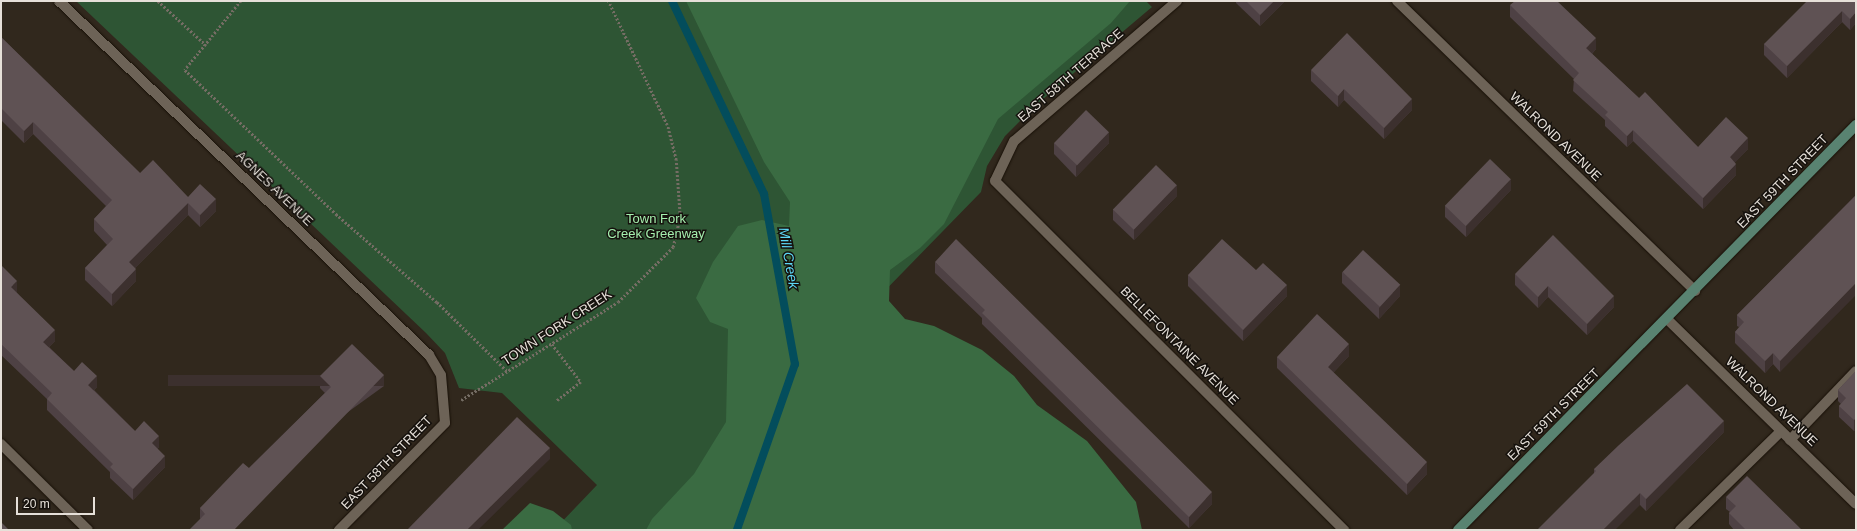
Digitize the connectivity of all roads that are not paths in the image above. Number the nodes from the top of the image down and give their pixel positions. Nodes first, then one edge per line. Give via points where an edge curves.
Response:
1 (59, 1) edge
2 (1177, 1) edge
3 (1398, 1) edge
4 (1856, 125) edge
5 (995, 181) joint
6 (1695, 290) junction
7 (1667, 319) junction
8 (1856, 371) edge
9 (444, 410) joint
10 (1781, 431) junction
11 (1790, 440) junction
12 (1, 444) edge
13 (1856, 504) edge
14 (88, 530) edge
15 (339, 530) edge
16 (1344, 530) edge
17 (1458, 530) edge
18 (1680, 530) edge

1 - 9 street, AGNES AVENUE via 429,355 441,375
2 - 5 street, EAST 58TH TERRACE via 1014,142
3 - 6 street, WALROND AVENUE
4 - 6 street, EAST 59TH STREET
5 - 16 street, BELLEFONTAINE AVENUE
6 - 7 street, EAST 59TH STREET
7 - 10 street, WALROND AVENUE
7 - 17 street, EAST 59TH STREET
8 - 11 street
9 - 15 street, EAST 58TH STREET via 444,423
10 - 11 street, WALROND AVENUE
10 - 18 street
11 - 13 street, WALROND AVENUE
12 - 14 street

